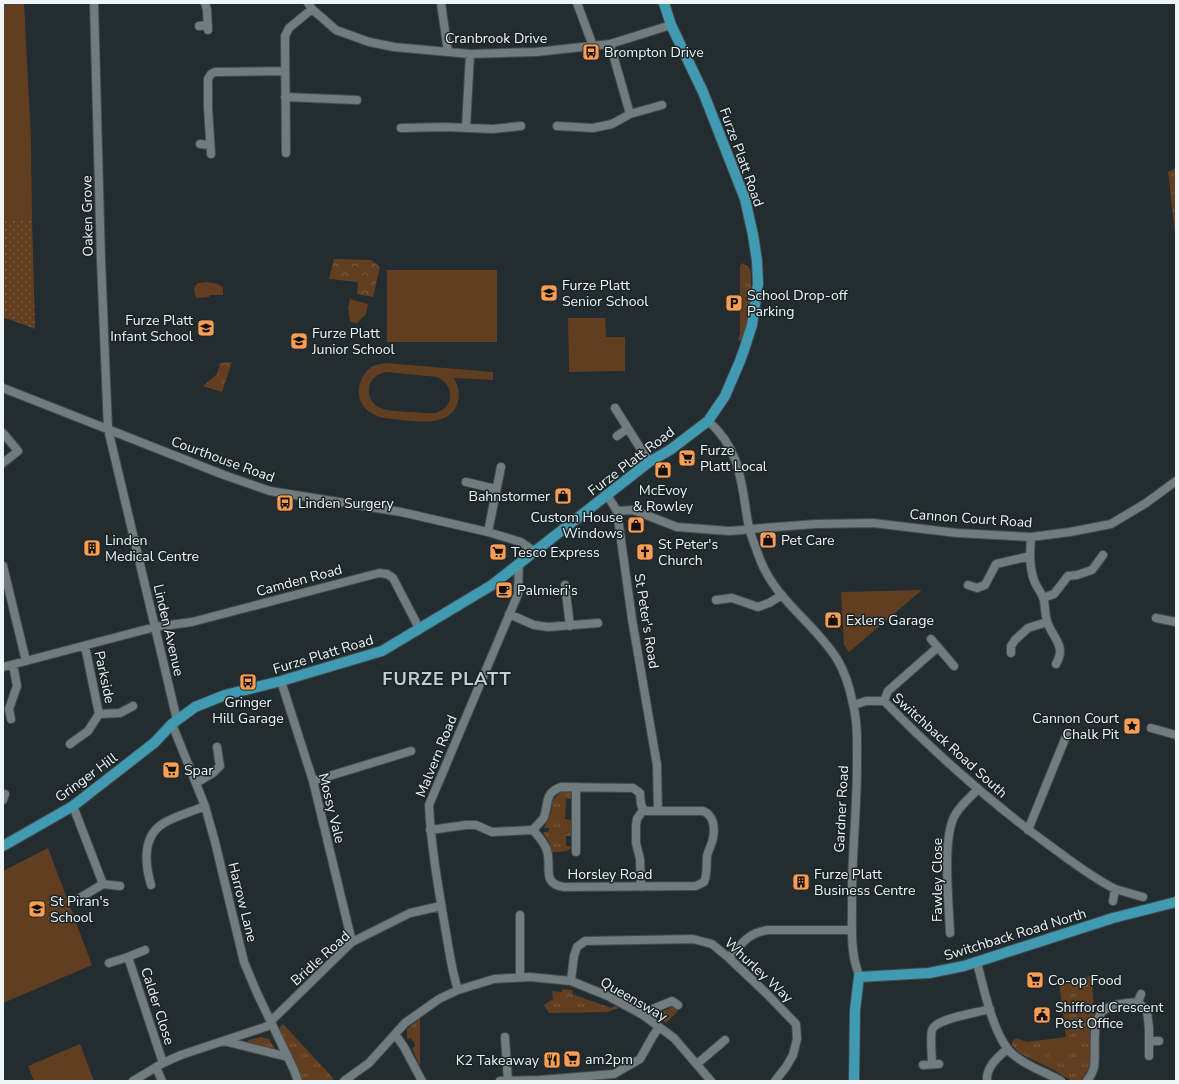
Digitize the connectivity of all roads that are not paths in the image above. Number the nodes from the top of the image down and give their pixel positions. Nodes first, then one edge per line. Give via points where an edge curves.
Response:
1 (94, 3) edge
2 (205, 3) edge
3 (441, 3) edge
4 (577, 3) edge
5 (664, 3) edge
6 (310, 6) edge
7 (671, 25) junction
8 (205, 27) dead end
9 (610, 44) junction
10 (593, 46) junction
11 (448, 52) junction
12 (470, 54) junction
13 (284, 71) junction
14 (285, 97) junction
15 (357, 100) dead end
16 (662, 105) dead end
17 (630, 114) junction
18 (521, 126) dead end
19 (557, 126) dead end
20 (466, 127) junction
21 (401, 128) dead end
22 (200, 144) dead end
23 (210, 145) junction
24 (286, 152) dead end
25 (211, 154) dead end
26 (3, 388) edge
27 (615, 408) dead end
28 (708, 421) junction
29 (108, 429) junction
30 (628, 429) junction
31 (3, 433) edge
32 (617, 436) dead end
33 (649, 462) junction
34 (3, 463) edge
35 (501, 468) dead end
36 (1176, 481) edge
37 (466, 482) dead end
38 (496, 489) junction
39 (607, 495) junction
40 (617, 511) junction
41 (746, 529) junction
42 (488, 532) junction
43 (1031, 537) junction
44 (534, 551) junction
45 (1103, 555) dead end
46 (1030, 556) junction
47 (519, 563) junction
48 (3, 566) edge
49 (566, 585) dead end
50 (968, 585) dead end
51 (782, 595) junction
52 (1043, 598) junction
53 (716, 600) dead end
54 (509, 614) junction
55 (1156, 618) dead end
56 (1047, 622) junction
57 (1176, 622) edge
58 (598, 623) dead end
59 (570, 626) junction
60 (154, 627) junction
61 (419, 628) junction
62 (931, 639) dead end
63 (85, 646) junction
64 (938, 647) junction
65 (1012, 653) dead end
66 (26, 661) junction
67 (13, 664) junction
68 (1056, 664) dead end
69 (954, 666) dead end
70 (3, 667) edge
71 (281, 681) junction
72 (884, 701) junction
73 (854, 705) junction
74 (133, 706) dead end
75 (99, 714) junction
76 (11, 719) dead end
77 (175, 722) junction
78 (1151, 728) dead end
79 (1067, 734) dead end
80 (1176, 735) edge
81 (70, 744) dead end
82 (217, 747) dead end
83 (411, 751) dead end
84 (313, 782) junction
85 (196, 783) junction
86 (576, 787) junction
87 (978, 789) junction
88 (73, 806) junction
89 (204, 806) junction
90 (643, 810) junction
91 (658, 812) junction
92 (430, 830) junction
93 (533, 830) junction
94 (1028, 830) junction
95 (3, 846) edge
96 (576, 852) dead end
97 (103, 884) junction
98 (151, 885) dead end
99 (120, 886) dead end
100 (641, 887) junction
101 (1115, 889) junction
102 (1143, 897) dead end
103 (78, 899) dead end
104 (1113, 901) dead end
105 (1176, 902) edge
106 (441, 906) junction
107 (520, 914) dead end
108 (852, 930) junction
109 (950, 933) dead end
110 (352, 942) junction
111 (145, 950) dead end
112 (128, 957) junction
113 (729, 958) junction
114 (109, 963) dead end
115 (977, 963) junction
116 (520, 977) junction
117 (859, 977) junction
118 (571, 981) junction
119 (458, 990) junction
120 (678, 1005) dead end
121 (990, 1009) junction
122 (643, 1015) junction
123 (272, 1022) junction
124 (659, 1027) junction
125 (395, 1034) junction
126 (505, 1037) dead end
127 (725, 1040) dead end
128 (224, 1041) junction
129 (1149, 1041) junction
130 (1159, 1041) dead end
131 (1007, 1049) junction
132 (1149, 1056) dead end
133 (288, 1057) junction
134 (698, 1064) junction
135 (923, 1064) dead end
136 (159, 1065) junction
137 (597, 1078) edge
138 (508, 1080) edge
139 (540, 1080) edge
140 (133, 1081) edge
141 (162, 1081) edge
142 (298, 1081) edge
143 (344, 1081) edge
144 (422, 1081) edge
145 (500, 1081) edge
146 (711, 1081) edge
147 (775, 1081) edge
148 (854, 1081) edge
149 (987, 1081) edge
150 (1061, 1081) edge
151 (1087, 1081) edge

1 - 29 street, Oaken Grove
2 - 8 street
3 - 11 street
4 - 10 street
5 - 7 main road, Furze Platt Road
6 - 11 street, Cranbrook Drive via 336,30 369,42
6 - 13 street via 289,28 285,36
7 - 9 street, Cranbrook Drive
7 - 28 main road, Furze Platt Road via 706,100 745,199 757,260 758,284 752,325 728,391
9 - 10 street, Cranbrook Drive
9 - 17 street
10 - 12 street, Cranbrook Drive via 536,52
11 - 12 street, Cranbrook Drive
12 - 20 street
13 - 14 street
13 - 23 street via 211,74 208,79
14 - 15 street
14 - 24 street
16 - 17 street
17 - 19 street via 612,124 593,128
18 - 20 street via 493,129
20 - 21 street
22 - 23 street
23 - 25 street
26 - 29 street, Courthouse Road
27 - 30 street
28 - 33 main road, Furze Platt Road via 670,450
28 - 41 street via 718,429 729,446 740,472
29 - 42 street, Courthouse Road via 270,491 401,512
29 - 60 street, Linden Avenue
30 - 32 street
30 - 33 street
31 - 34 street via 18,451
33 - 39 main road, Furze Platt Road
35 - 38 street
36 - 43 street, Cannon Court Road via 1111,524
37 - 38 street
38 - 42 street
39 - 40 street, St Peter's Road
39 - 44 main road, Furze Platt Road
40 - 41 street, Cannon Court Road via 633,510 676,527
40 - 91 street, St Peter's Road via 658,776
41 - 43 street, Cannon Court Road via 873,523 957,533
41 - 51 street via 761,563
42 - 44 street, Courthouse Road via 521,542
43 - 46 street
44 - 47 main road, Furze Platt Road
45 - 52 street via 1092,570 1068,576 1054,594
46 - 50 street via 996,564 985,586 977,588
46 - 52 street via 1034,581
47 - 54 street, Malvern Road via 518,594
47 - 61 main road, Furze Platt Road via 492,585
48 - 66 street
49 - 59 street
51 - 53 street via 758,607 732,598
51 - 73 street via 837,659
52 - 56 street
54 - 59 street via 534,625
54 - 92 street, Malvern Road via 429,805
55 - 57 street
56 - 65 street via 1028,628 1011,646
56 - 68 street via 1060,650
58 - 59 street
60 - 61 street, Camden Road via 192,622 379,573 393,578
60 - 63 street, Camden Road
60 - 77 street, Linden Avenue
61 - 71 main road, Furze Platt Road via 382,651
62 - 64 street
63 - 66 street, Camden Road
63 - 75 street, Parkside
64 - 69 street
64 - 72 street via 888,692
66 - 67 street, Camden Road
67 - 70 street, Camden Road
67 - 76 street via 17,686 9,709
71 - 77 main road, Furze Platt Road via 225,695 195,708
71 - 84 street, Mossy Vale
72 - 73 street, Switchback Road South via 866,701
72 - 87 street, Switchback Road South via 922,740
73 - 108 street, Gardner Road via 858,731
74 - 75 street, Parkside via 120,713
75 - 81 street, Parkside via 88,730
77 - 85 street, Harrow Lane
77 - 88 main road, Gringer Hill via 154,743
78 - 80 street
79 - 94 street
82 - 85 street via 220,766
83 - 84 street
84 - 110 street, Mossy Vale
85 - 89 street, Harrow Lane
86 - 90 street via 636,788 640,793
86 - 93 street via 561,787 548,796 544,818
86 - 96 street
87 - 94 street, Switchback Road South
87 - 109 street, Fawley Close via 954,817 950,829
88 - 95 main road, Gringer Hill
88 - 97 street
89 - 98 street via 163,823 149,838 147,869
89 - 123 street, Harrow Lane via 244,962
90 - 91 street
90 - 100 street via 636,825
91 - 100 street, Horsley Road via 703,811 711,816 714,824 713,839 708,854 706,878 702,884 696,886
92 - 93 street via 476,825 492,832
92 - 106 street, Malvern Road
93 - 100 street, Horsley Road via 547,850 549,878 556,886
94 - 101 street, Switchback Road South via 1097,880
97 - 99 street
97 - 103 street
101 - 102 street, Switchback Road South
101 - 104 street
105 - 115 main road, Switchback Road North via 1112,918
106 - 110 street, Bridle Road via 410,913
106 - 119 street, Malvern Road
107 - 116 street
108 - 113 street via 756,932
108 - 117 street, Gardner Road
110 - 123 street, Bridle Road
111 - 112 street, Calder Close
112 - 114 street, Calder Close
112 - 136 street, Calder Close
113 - 118 street, Whurley Way via 712,944 692,938 585,941 578,947 574,956
113 - 147 street, Whurley Way via 796,1024 797,1039 793,1054
115 - 117 main road, Switchback Road North via 929,973
115 - 121 street
116 - 118 street, Queensway
116 - 119 street, Queensway via 494,979
117 - 148 main road, Gardner Road
118 - 122 street, Queensway via 608,996
119 - 125 street, Queensway via 438,999
120 - 122 street via 672,1000 648,1010
121 - 131 street
121 - 135 street via 936,1024 932,1030 936,1064
122 - 124 street, Queensway
123 - 128 street, Bridle Road via 268,1026
123 - 133 street, Harrow Lane
124 - 134 street, Queensway via 674,1038
124 - 137 street via 640,1059 614,1074
125 - 143 street, Queensway via 369,1063
125 - 144 street
126 - 138 street
127 - 134 street
128 - 133 street
128 - 136 street, Bridle Road
129 - 130 street
129 - 132 street
129 - 151 street via 1147,1011 1139,998 1113,1005 1102,1012 1096,1027 1094,1068
131 - 149 street via 989,1068
131 - 150 street via 1015,1057
133 - 142 street, Harrow Lane
134 - 146 street, Queensway
136 - 140 street, Bridle Road
136 - 141 street, Calder Close
137 - 139 street
138 - 139 street
138 - 145 street

